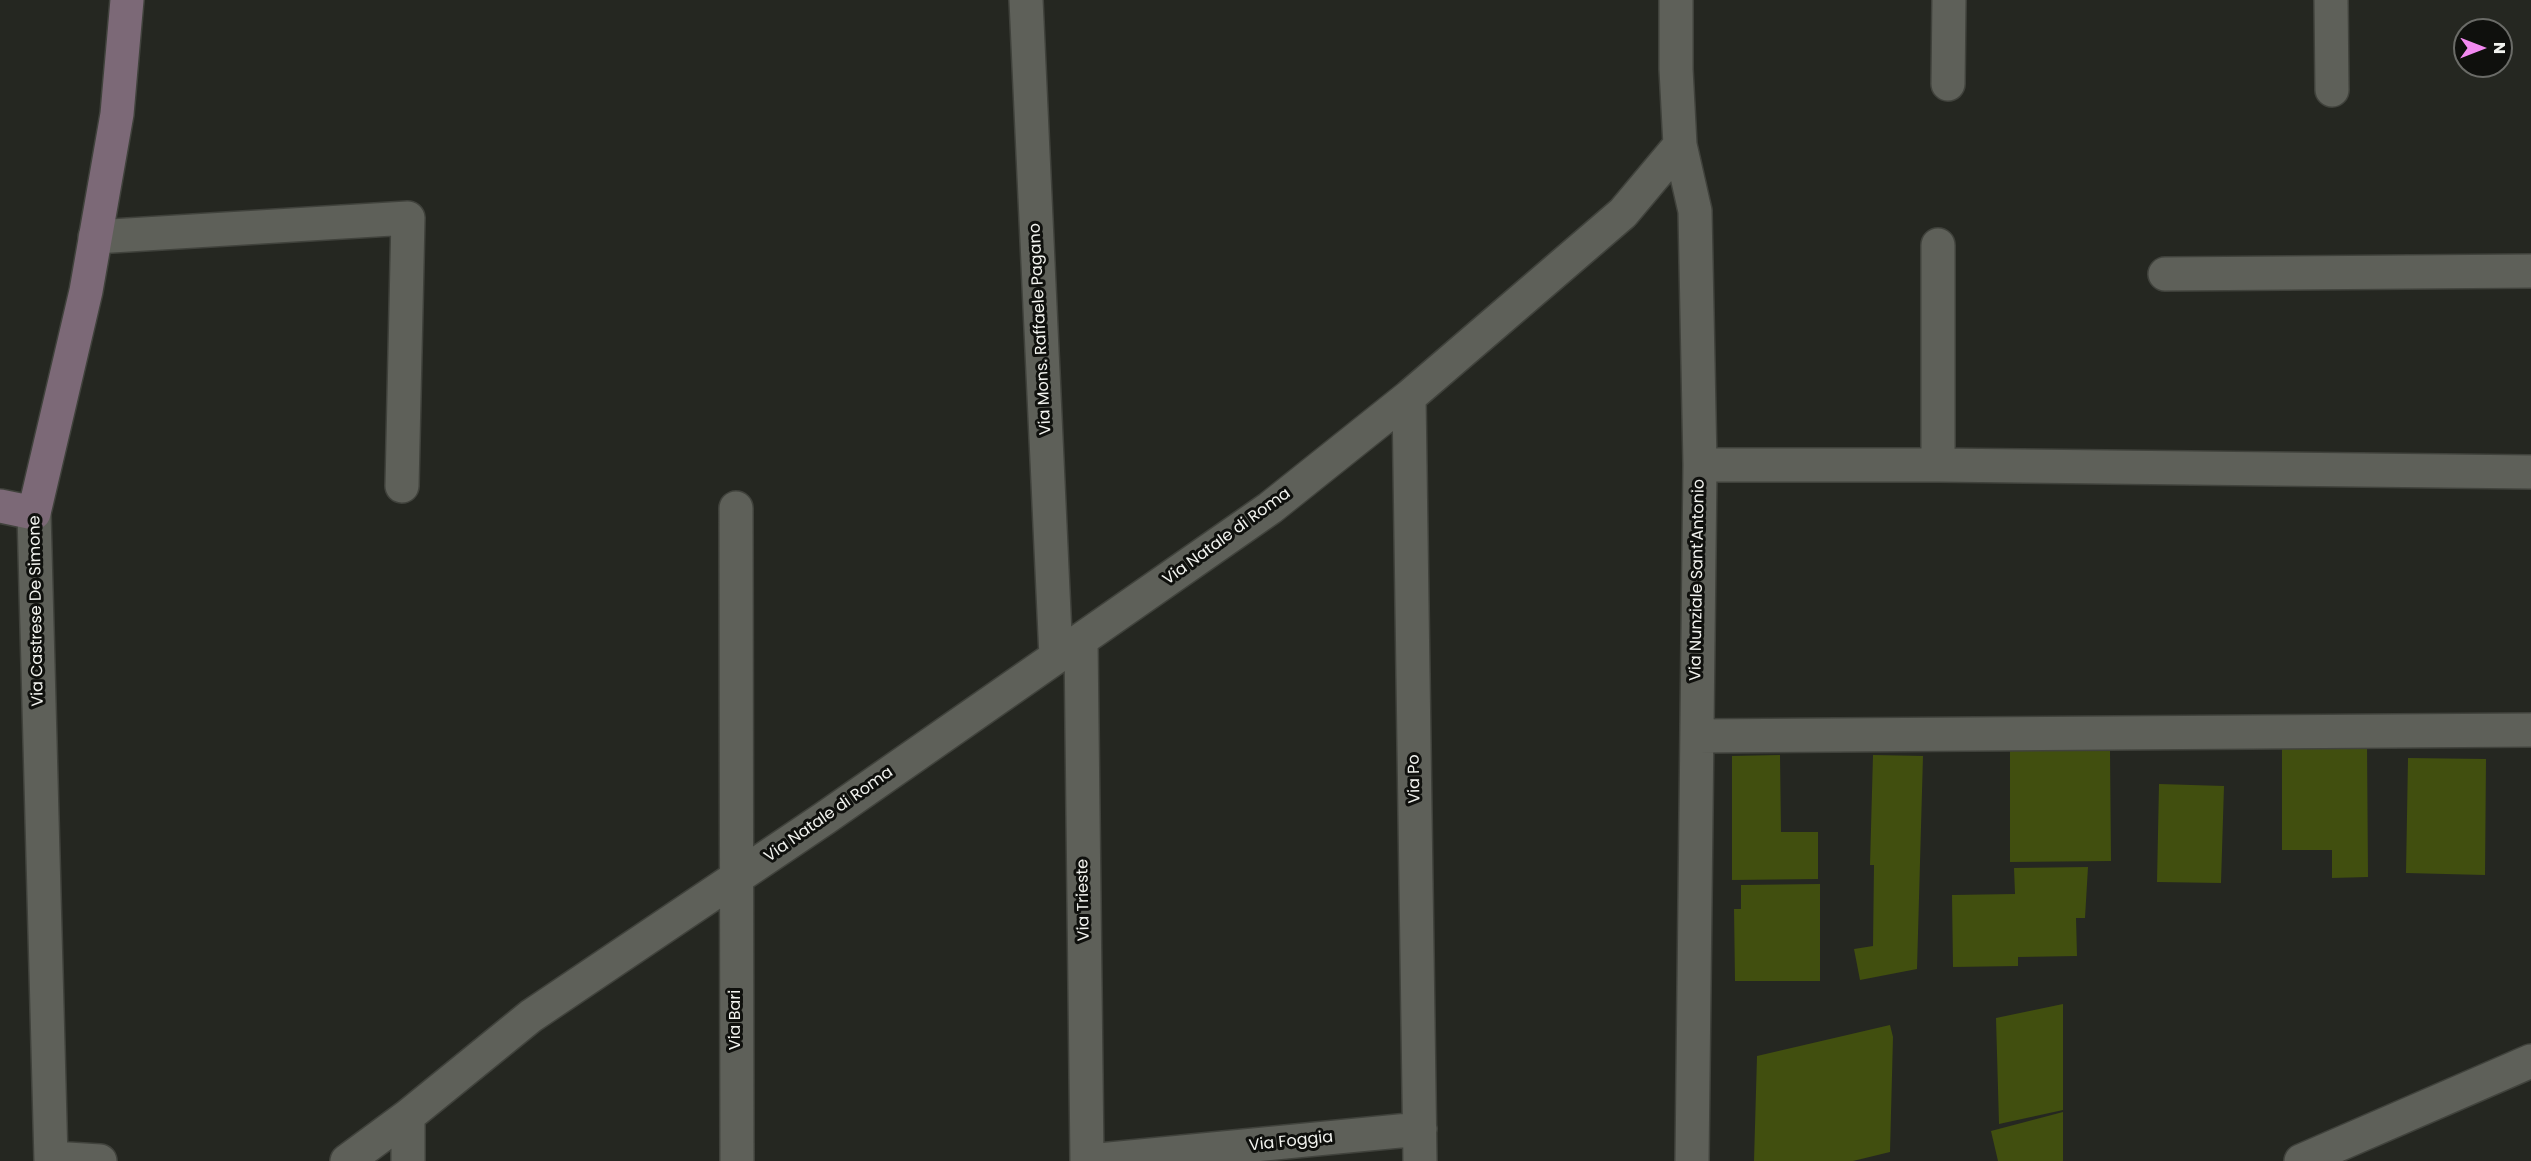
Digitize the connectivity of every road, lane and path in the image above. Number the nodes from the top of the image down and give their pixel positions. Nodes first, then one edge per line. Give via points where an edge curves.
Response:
1 (128, 0) edge
2 (1026, 0) edge
3 (1676, 0) edge
4 (1949, 0) edge
5 (2331, 0) edge
6 (1948, 84) dead end
7 (2332, 90) dead end
8 (1680, 145) junction
9 (95, 237) junction
10 (1938, 245) dead end
11 (2531, 271) edge
12 (2165, 274) dead end
13 (1408, 397) junction
14 (1700, 465) junction
15 (1938, 465) junction
16 (2531, 472) edge
17 (402, 486) dead end
18 (0, 506) edge
19 (736, 508) dead end
20 (34, 513) junction
21 (1069, 648) junction
22 (2531, 730) edge
23 (1697, 736) junction
24 (735, 879) junction
25 (2531, 1061) edge
26 (408, 1116) junction
27 (1420, 1129) junction
28 (49, 1160) edge
29 (100, 1161) edge
30 (347, 1161) edge
31 (408, 1161) edge
32 (737, 1161) edge
33 (1088, 1161) edge
34 (1420, 1161) edge
35 (1692, 1161) edge
36 (2301, 1161) edge

1 - 9 street, Via Castrese De Simone via 117,114
2 - 21 street, Via Mons. Raffaele Pagano
3 - 8 street, Via Nunziale Sant'Antonio
4 - 6 street
5 - 7 street
8 - 13 street, Via Natale di Roma via 1623,213
8 - 14 street, Via Nunziale Sant'Antonio via 1695,212
9 - 17 street via 408,218
9 - 20 street, Via Castrese De Simone
10 - 15 street
11 - 12 street
13 - 21 street, Via Natale di Roma via 1270,508
13 - 27 street, Via Po
14 - 15 street
14 - 23 street, Via Nunziale Sant'Antonio
15 - 16 street
18 - 20 street
19 - 24 street
20 - 28 street, Via Castrese De Simone
21 - 24 street, Via Natale di Roma
21 - 33 street, Via Trieste
22 - 23 street
23 - 35 street, Via Nunziale Sant'Antonio
24 - 26 street, Via Natale di Roma via 531,1016
24 - 32 street, Via Bari
25 - 36 street
26 - 30 street, Via Natale di Roma
26 - 31 street
27 - 33 street, Via Foggia
27 - 34 street, Via Po
28 - 29 street

